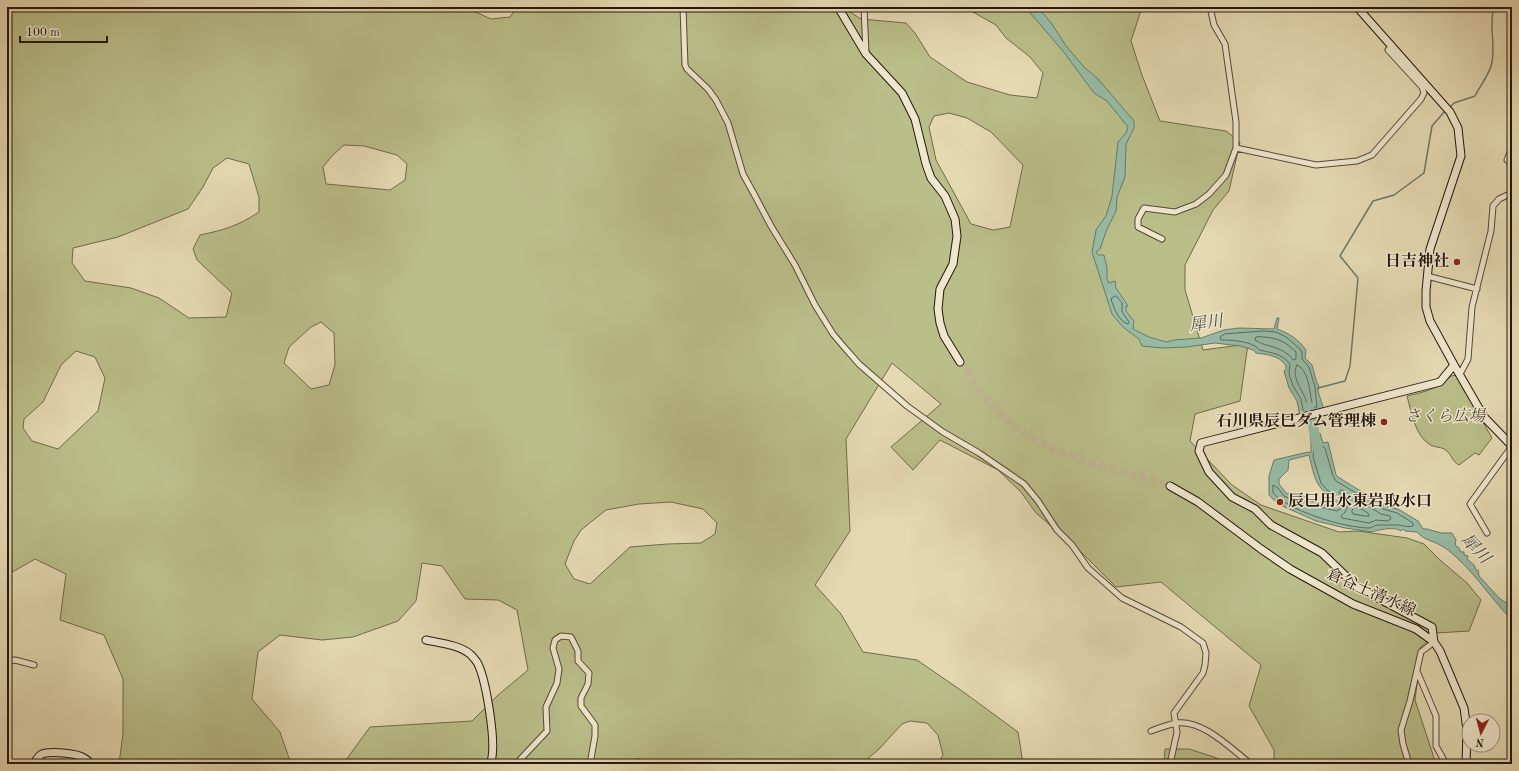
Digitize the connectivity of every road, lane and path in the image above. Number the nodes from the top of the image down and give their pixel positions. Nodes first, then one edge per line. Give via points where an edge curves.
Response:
1 (683, 7) edge
2 (838, 7) edge
3 (864, 7) edge
4 (1210, 7) edge
5 (1357, 7) edge
6 (1393, 46) junction
7 (866, 54) junction
8 (1512, 147) edge
9 (1236, 148) junction
10 (1512, 164) edge
11 (1512, 193) edge
12 (1162, 238) dead end
13 (1427, 276) junction
14 (1477, 288) junction
15 (960, 362) tunnel mouth
16 (1454, 365) junction
17 (1460, 374) junction
18 (1512, 446) edge
19 (1170, 486) tunnel mouth
20 (1487, 533) dead end
21 (426, 640) dead end
22 (1434, 642) junction
23 (7, 662) edge
24 (34, 665) dead end
25 (1417, 671) junction
26 (1176, 723) junction
27 (1151, 730) dead end
28 (34, 764) edge
29 (91, 764) edge
30 (490, 764) edge
31 (516, 764) edge
32 (590, 764) edge
33 (636, 764) edge
34 (650, 764) edge
35 (1170, 764) edge
36 (1251, 764) edge
37 (1409, 764) edge
38 (1446, 764) edge
39 (1466, 764) edge

1 - 26 street via 685,65 716,100 728,123 744,174 815,305 840,343 907,406 1024,484 1088,568 1122,598 1181,627 1203,644 1206,665 1174,713
2 - 7 street
3 - 7 street
4 - 9 street via 1214,25 1225,44 1236,122
5 - 6 street
6 - 9 street via 1388,50 1422,87 1424,93 1372,155 1358,160 1316,165
6 - 13 street via 1450,112 1458,128 1460,140 1461,156 1430,249
7 - 15 street via 902,93 915,119 931,178 946,196 956,219 957,236 953,264 940,289 938,309 944,336
8 - 10 street via 1507,160
9 - 12 street via 1226,175 1196,204 1175,212 1144,208 1138,219 1138,226
11 - 14 street via 1499,199 1493,206 1491,231
13 - 14 street
13 - 16 street via 1426,307 1430,321
14 - 17 street via 1472,307 1468,360
16 - 17 street
16 - 22 street via 1440,382 1201,443 1199,451 1209,472 1232,497 1255,510 1271,525 1322,552 1357,587 1432,627
17 - 18 street via 1484,417
18 - 20 street via 1470,504
19 - 22 street, 倉谷土清水線 via 1198,502 1290,569 1353,604 1416,629
21 - 30 street via 458,648 469,653 478,662 493,739
22 - 25 street via 1421,652
22 - 39 street, 倉谷土清水線 via 1464,708
23 - 24 street via 15,660
25 - 37 street via 1401,730
25 - 38 street via 1436,716 1436,746
26 - 27 street
26 - 35 street via 1177,732
26 - 36 street via 1189,723 1210,732
28 - 29 street via 43,754 76,754
31 - 32 street via 547,731 546,707 557,683 559,669 553,648 555,640 561,636 571,637 578,651 578,661 589,673 581,706 595,725
33 - 34 street

